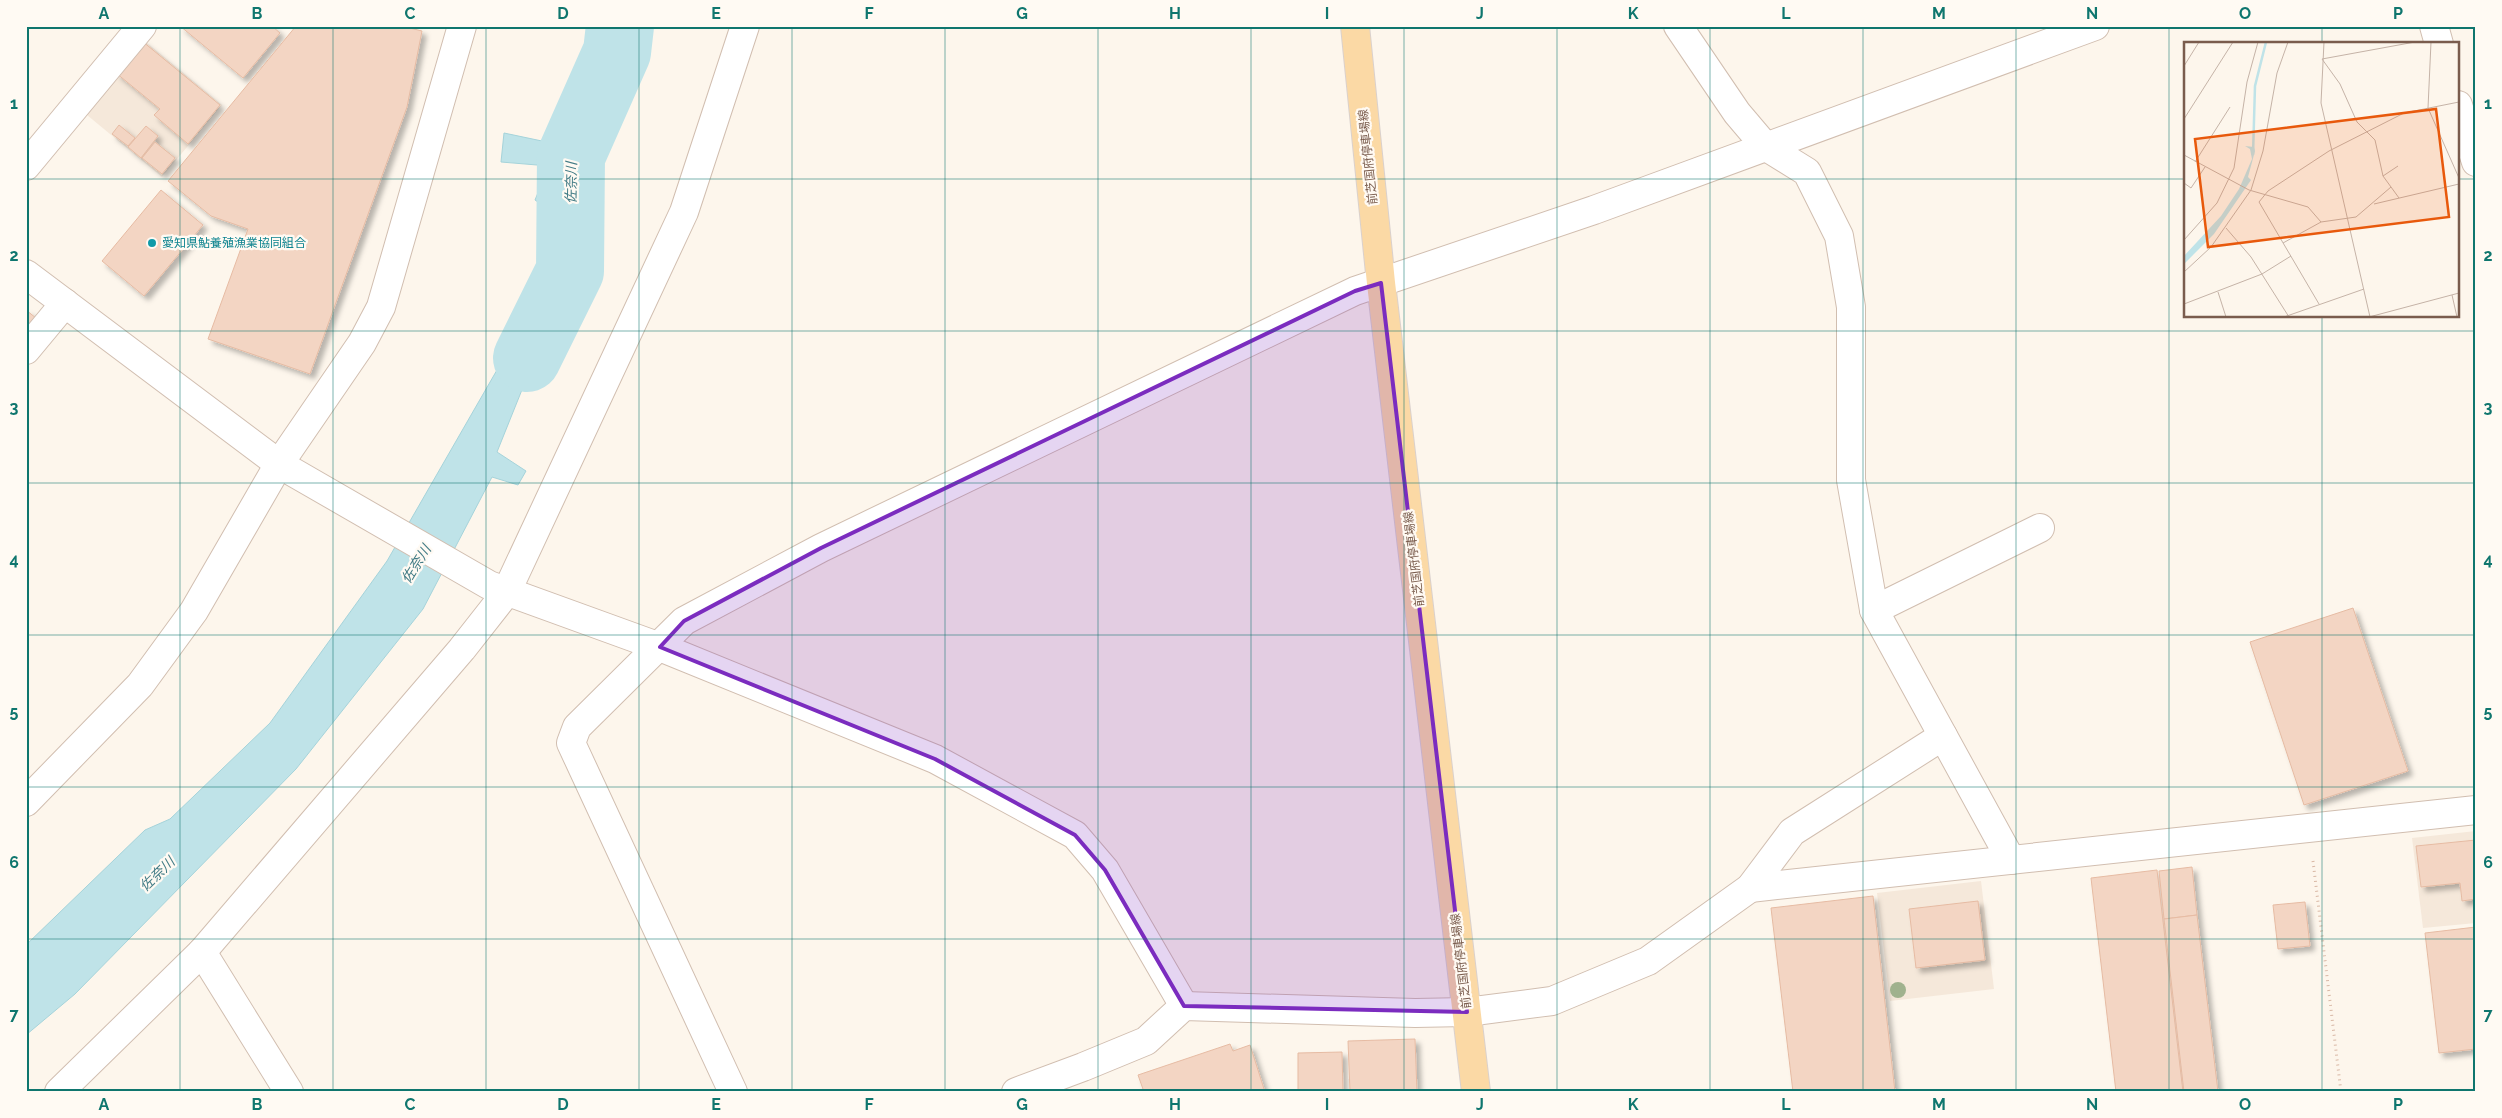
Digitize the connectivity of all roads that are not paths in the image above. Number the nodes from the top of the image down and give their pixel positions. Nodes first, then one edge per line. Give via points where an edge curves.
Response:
1 (142, 26) edge
2 (462, 26) edge
3 (745, 26) edge
4 (1355, 26) edge
5 (1678, 26) edge
6 (2095, 26) edge
7 (2434, 26) edge
8 (2438, 42) edge
9 (2460, 111) edge
10 (1765, 146) junction
11 (2476, 162) edge
12 (26, 166) edge
13 (26, 274) edge
14 (1381, 283) junction
15 (65, 303) junction
16 (26, 350) edge
17 (291, 470) junction
18 (2040, 528) dead end
19 (498, 589) junction
20 (1874, 610) junction
21 (660, 647) junction
22 (1943, 736) junction
23 (26, 802) edge
24 (2476, 810) edge
25 (2010, 860) junction
26 (1750, 888) junction
27 (202, 952) junction
28 (1184, 1006) junction
29 (1467, 1012) junction
30 (59, 1092) edge
31 (288, 1092) edge
32 (733, 1092) edge
33 (1016, 1092) edge
34 (1476, 1092) edge

1 - 12 street
2 - 17 street via 381,307
3 - 19 street via 684,212
4 - 14 main road, 前芝国府停車場線
5 - 10 street via 1737,113
6 - 10 street
7 - 8 street
9 - 11 street
10 - 14 street via 1594,210
10 - 20 street via 1807,172 1839,236 1851,307 1851,480
13 - 15 street
14 - 21 street via 1355,291 821,548 684,621
14 - 29 main road, 前芝国府停車場線
15 - 16 street
15 - 17 street
17 - 19 street
17 - 23 street via 140,685
18 - 20 street
19 - 21 street
19 - 27 street via 462,650
20 - 22 street
21 - 28 street via 935,760 1075,835 1104,870
21 - 32 street via 576,727 572,743
22 - 25 street
22 - 26 street via 1792,832
24 - 25 street
25 - 26 street
26 - 29 street via 1648,961 1552,1001
27 - 30 street
27 - 31 street
28 - 29 street
28 - 33 street via 1146,1041
29 - 34 main road, 前芝国府停車場線

